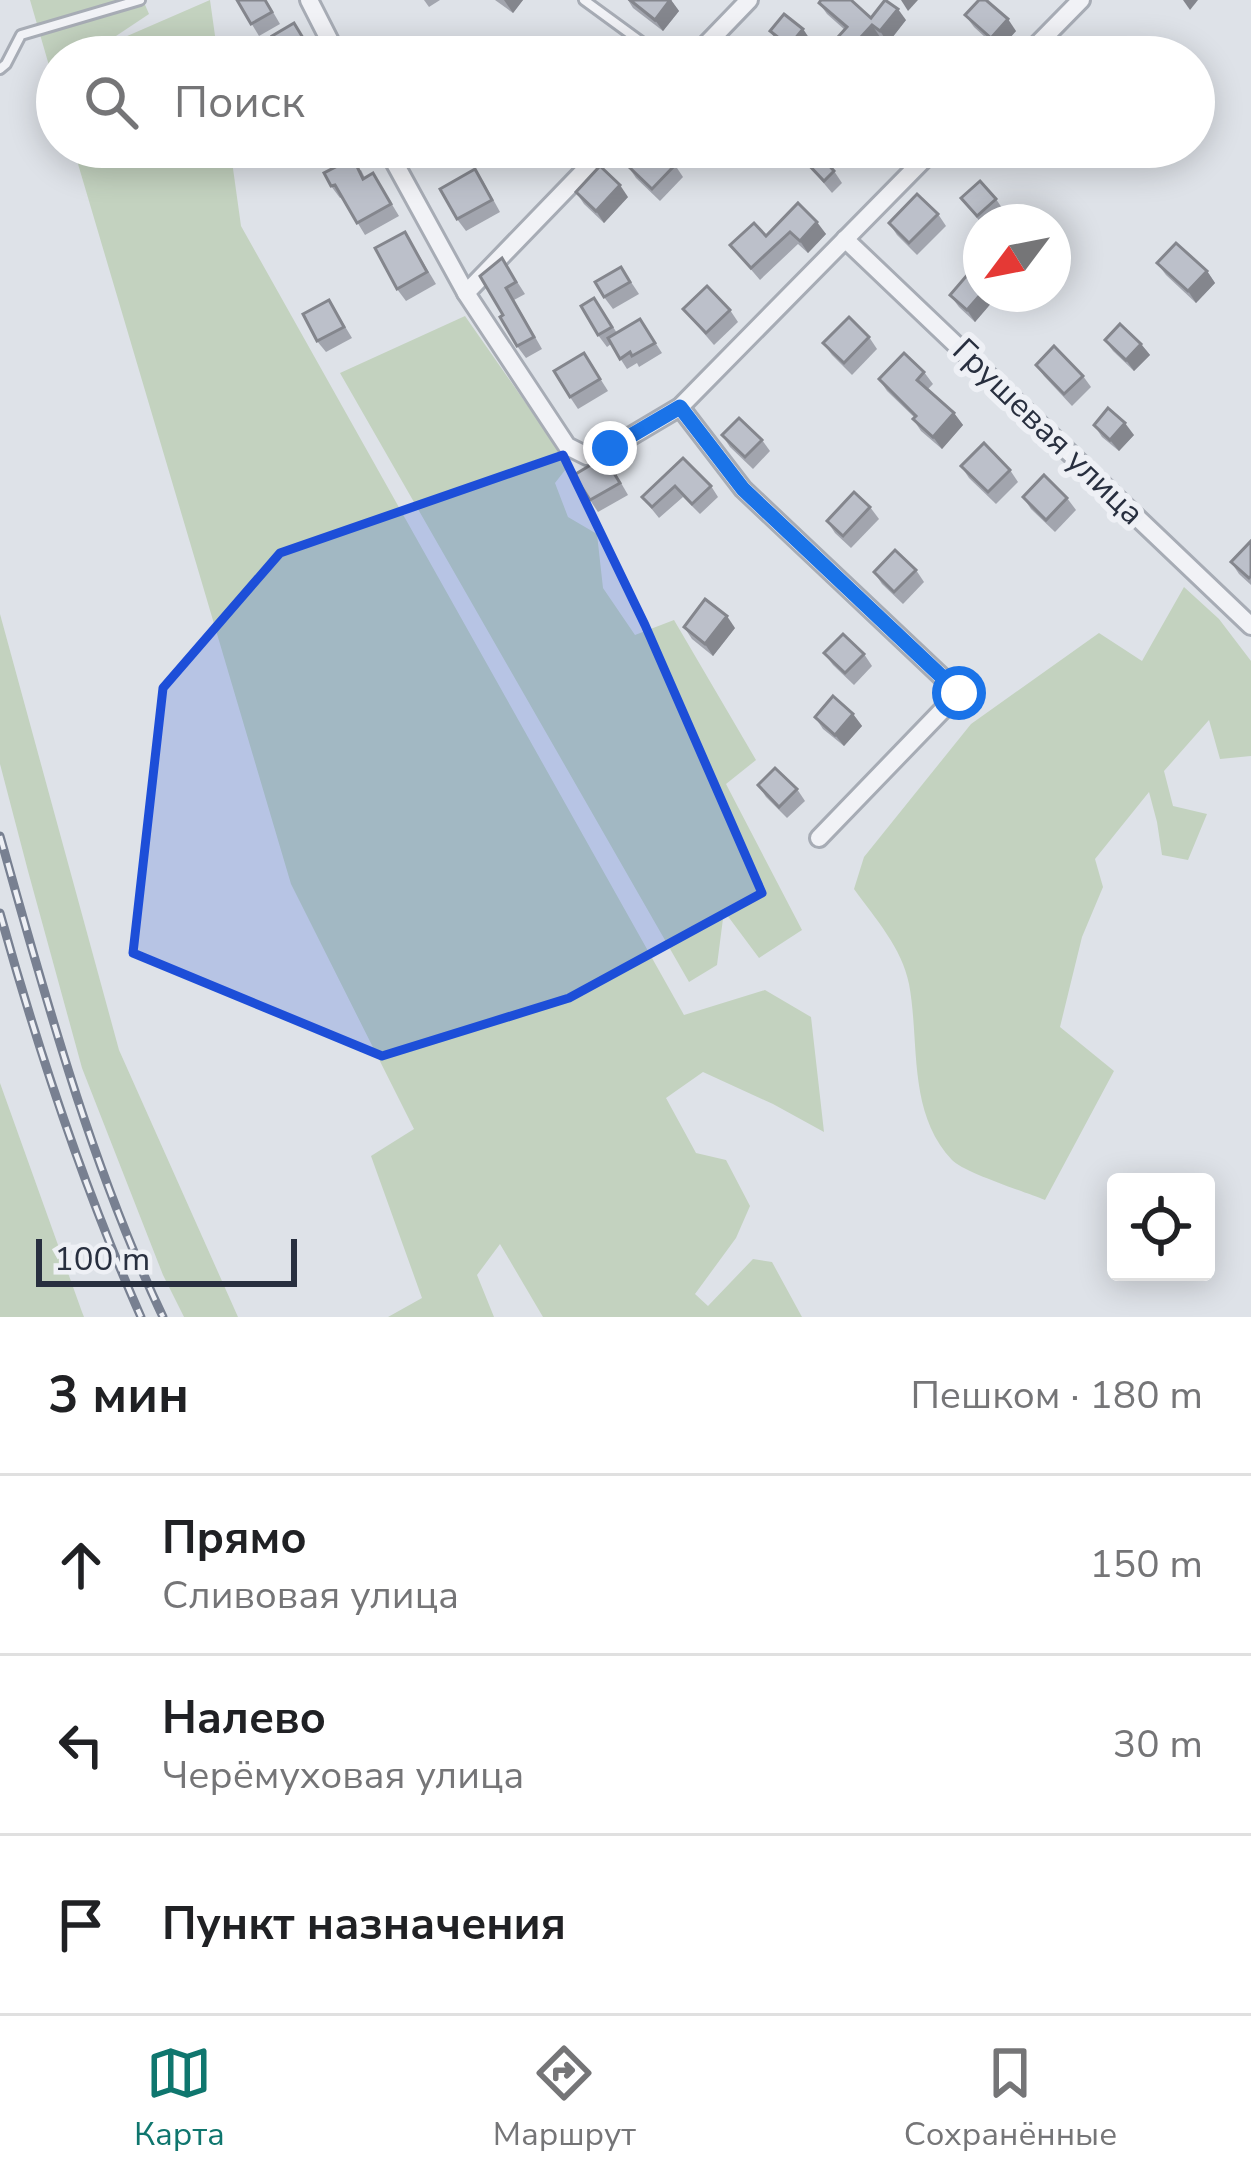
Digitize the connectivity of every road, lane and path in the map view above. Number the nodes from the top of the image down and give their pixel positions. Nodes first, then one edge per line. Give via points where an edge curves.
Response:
1 (140, 0) edge
2 (309, 0) edge
3 (584, 0) edge
4 (749, 0) edge
5 (1081, 0) edge
6 (327, 36) edge
7 (633, 36) edge
8 (714, 36) edge
9 (1046, 36) edge
10 (0, 69) edge
11 (398, 168) edge
12 (587, 168) edge
13 (915, 168) edge
14 (845, 239) junction
15 (466, 293) junction
16 (680, 407) junction
17 (1251, 626) edge
18 (819, 838) dead end

1 - 10 lane via 21,34
2 - 6 street
3 - 7 lane
4 - 8 street
5 - 9 street
11 - 15 street
12 - 15 street
13 - 14 street
14 - 16 street
14 - 17 street, Грушевая улица
15 - 16 street via 567,446 587,456
16 - 18 street via 743,489 959,693

